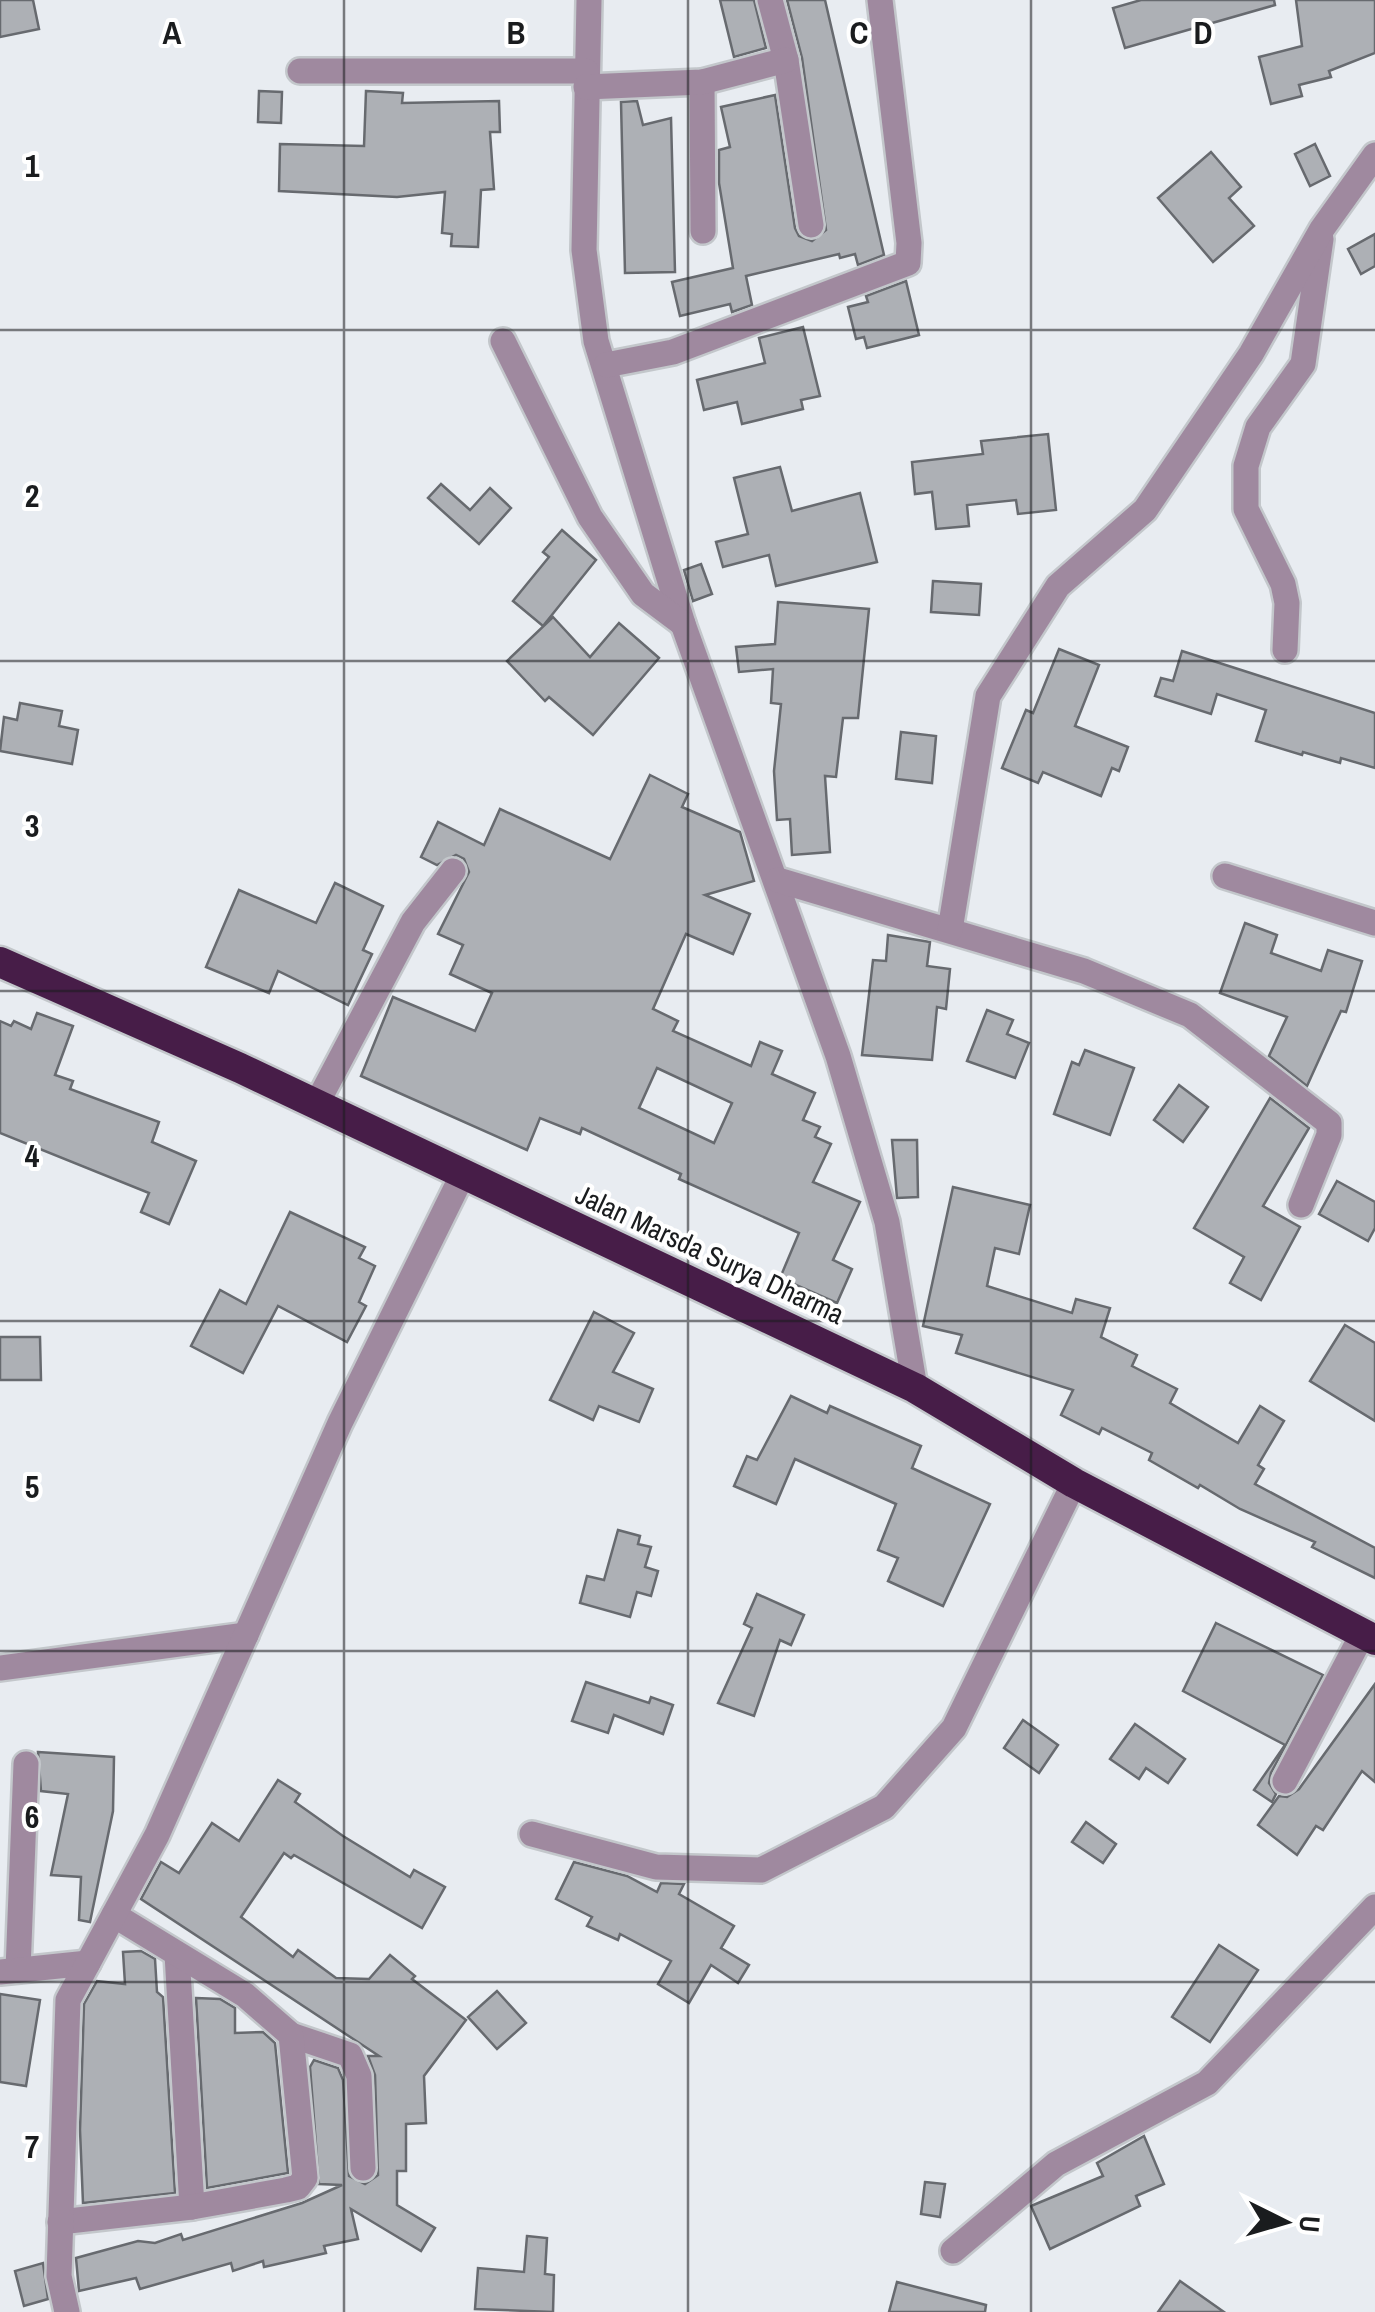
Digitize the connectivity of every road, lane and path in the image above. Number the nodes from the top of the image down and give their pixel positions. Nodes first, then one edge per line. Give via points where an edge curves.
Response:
1 (770, 0) edge
2 (880, 0) edge
3 (592, 3) edge
4 (786, 60) junction
5 (300, 71) dead end
6 (586, 79) junction
7 (702, 82) junction
8 (1375, 154) edge
9 (812, 224) dead end
10 (1322, 230) junction
11 (703, 231) dead end
12 (503, 342) dead end
13 (606, 365) junction
14 (682, 624) junction
15 (1285, 650) dead end
16 (453, 871) dead end
17 (1225, 876) dead end
18 (778, 880) junction
19 (1375, 923) edge
20 (950, 930) junction
21 (0, 962) edge
22 (316, 1105) junction
23 (464, 1172) junction
24 (1301, 1205) dead end
25 (915, 1388) junction
26 (1074, 1483) junction
27 (246, 1635) junction
28 (1369, 1636) edge
29 (0, 1668) edge
30 (26, 1764) dead end
31 (1285, 1781) dead end
32 (532, 1834) dead end
33 (1375, 1907) edge
34 (114, 1916) junction
35 (178, 1954) junction
36 (88, 1963) junction
37 (9, 1971) edge
38 (292, 2036) junction
39 (363, 2168) dead end
40 (192, 2207) junction
41 (60, 2222) junction
42 (953, 2251) dead end
43 (67, 2312) edge

1 - 4 street
2 - 13 street via 908,264 673,352
3 - 6 street
4 - 7 street
4 - 9 street
5 - 6 street
6 - 7 street
6 - 13 street via 584,250 589,308
7 - 11 street
8 - 10 street
10 - 15 street via 1303,364 1258,427 1246,466 1246,509 1288,603
10 - 20 street via 1250,354 1145,510 1058,586 988,696
12 - 14 street via 590,517 642,594
13 - 14 street
14 - 18 street
16 - 22 street via 413,922
17 - 19 street
18 - 20 street
18 - 25 street via 887,1222
20 - 24 street via 1084,970 1190,1015 1322,1116 1328,1135
21 - 22 highway, Jalan Marsda Surya Dharma
22 - 23 highway, Jalan Marsda Surya Dharma
23 - 25 highway, Jalan Marsda Surya Dharma
23 - 27 street via 340,1423
25 - 26 highway, Jalan Marsda Surya Dharma
26 - 28 highway, Jalan Marsda Surya Dharma
26 - 32 street via 954,1728 884,1807 762,1870 656,1867
27 - 29 street
27 - 34 street
28 - 31 street
30 - 37 street
33 - 42 street via 1207,2084 1056,2164
34 - 35 street
34 - 36 street
35 - 38 street via 245,1994
35 - 40 street
36 - 37 street
36 - 41 street via 68,2000
38 - 39 street via 350,2055 358,2076
38 - 40 street via 305,2178 298,2187
40 - 41 street
41 - 43 street via 58,2276

